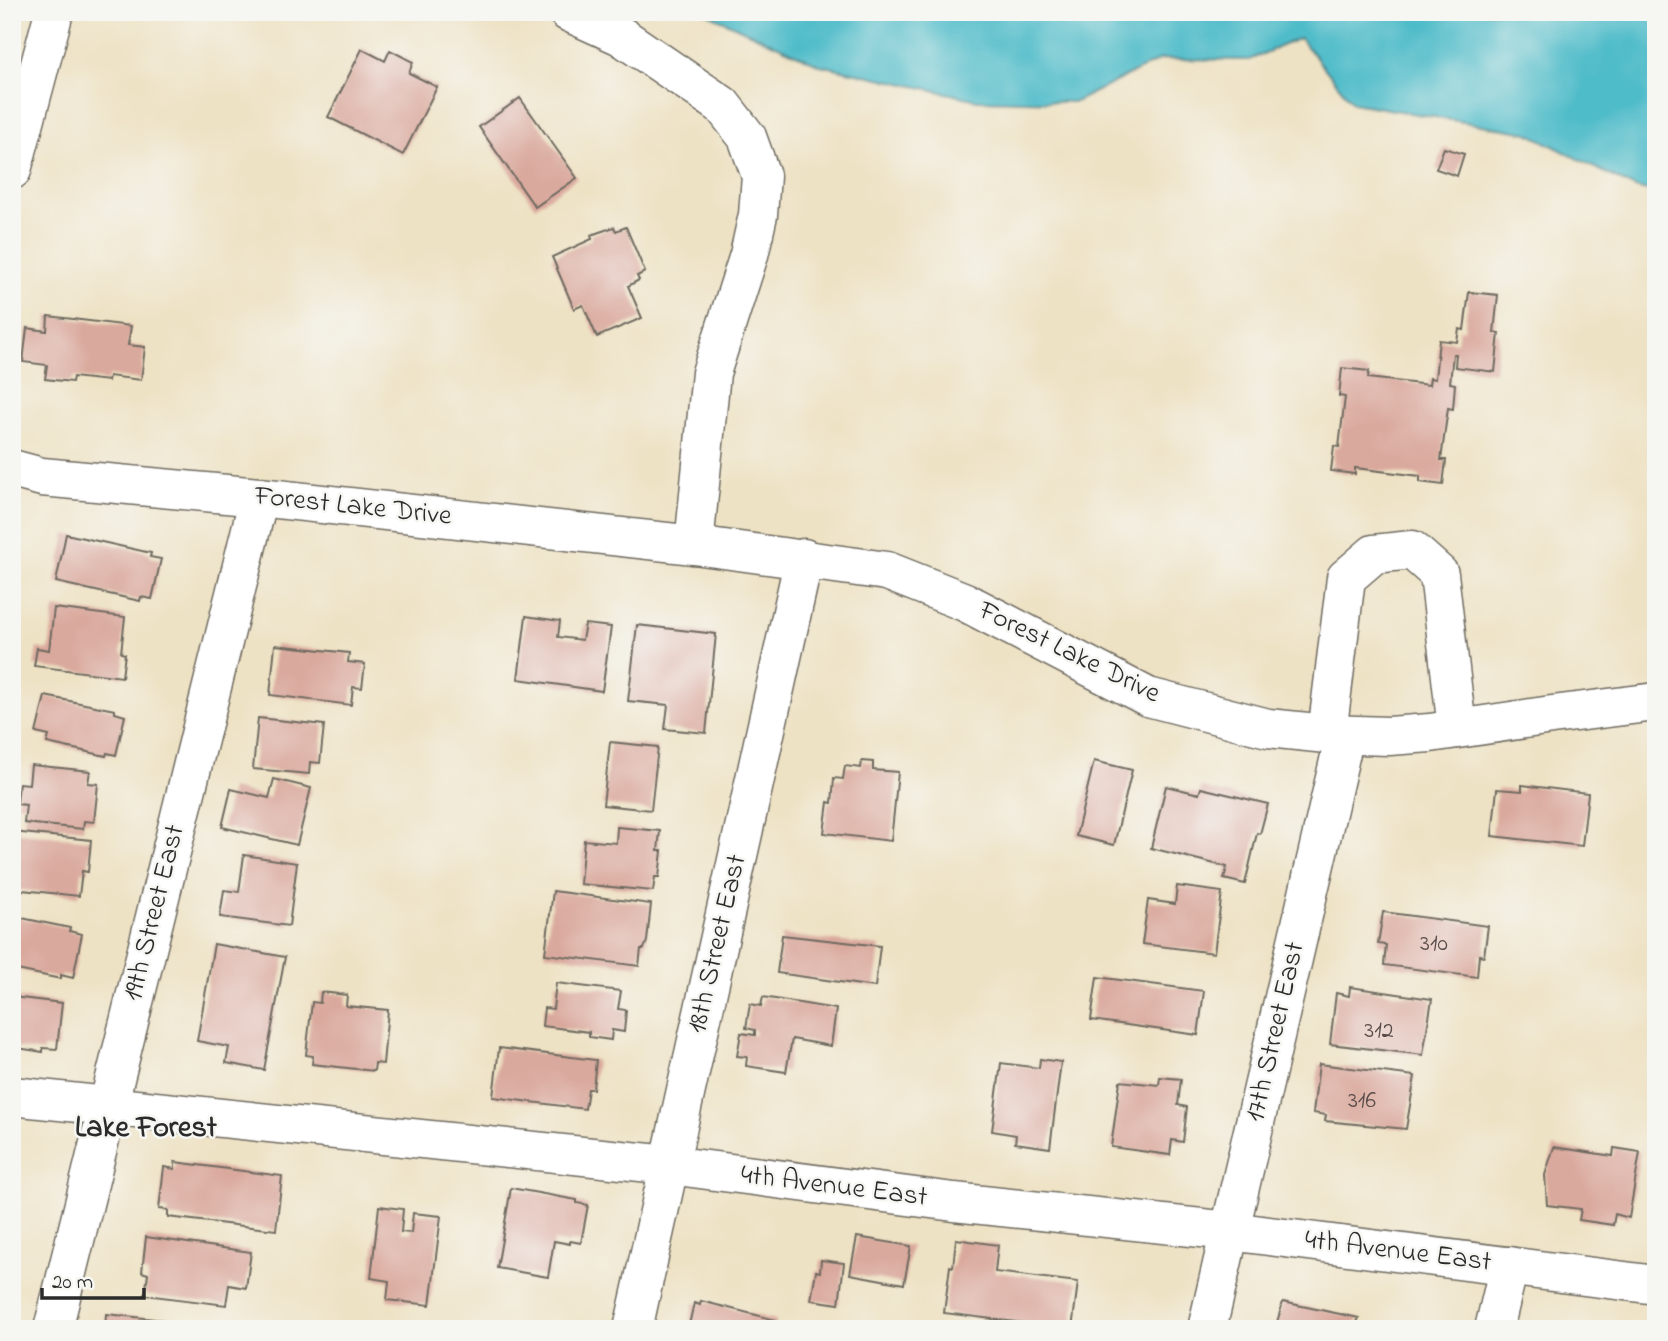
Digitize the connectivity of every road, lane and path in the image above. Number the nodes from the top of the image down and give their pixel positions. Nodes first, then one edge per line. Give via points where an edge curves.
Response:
1 (54, 12) edge
2 (568, 12) edge
3 (12, 170) edge
4 (12, 469) edge
5 (259, 497) junction
6 (694, 545) junction
7 (804, 558) junction
8 (1656, 702) edge
9 (1457, 729) junction
10 (1336, 735) junction
11 (12, 1096) edge
12 (107, 1104) junction
13 (669, 1165) junction
14 (1230, 1231) junction
15 (1509, 1266) junction
16 (1656, 1285) edge
17 (53, 1329) edge
18 (633, 1329) edge
19 (1207, 1329) edge
20 (1494, 1329) edge

1 - 3 street
2 - 6 street via 621,36 722,104 747,137 761,176 749,255 711,373
4 - 5 street, Forest Lake Drive via 42,477
5 - 6 street, Forest Lake Drive
5 - 12 street, 19th Street East
6 - 7 street, Forest Lake Drive
7 - 10 street, Forest Lake Drive via 887,571 965,602 1148,697 1268,728
7 - 13 street, 18th Street East
8 - 9 street, Forest Lake Drive
9 - 10 street, Forest Lake Drive via 1389,736
9 - 10 street, 17th Street East via 1439,574 1412,550 1374,554 1346,579
10 - 14 street, 17th Street East
11 - 12 street, 4th Avenue East
12 - 13 street, 4th Avenue East
12 - 17 street, 19th Street East
13 - 14 street, 4th Avenue East
13 - 18 street, 18th Street East
14 - 15 street, 4th Avenue East
14 - 19 street, 17th Street East
15 - 16 street, 4th Avenue East
15 - 20 street

